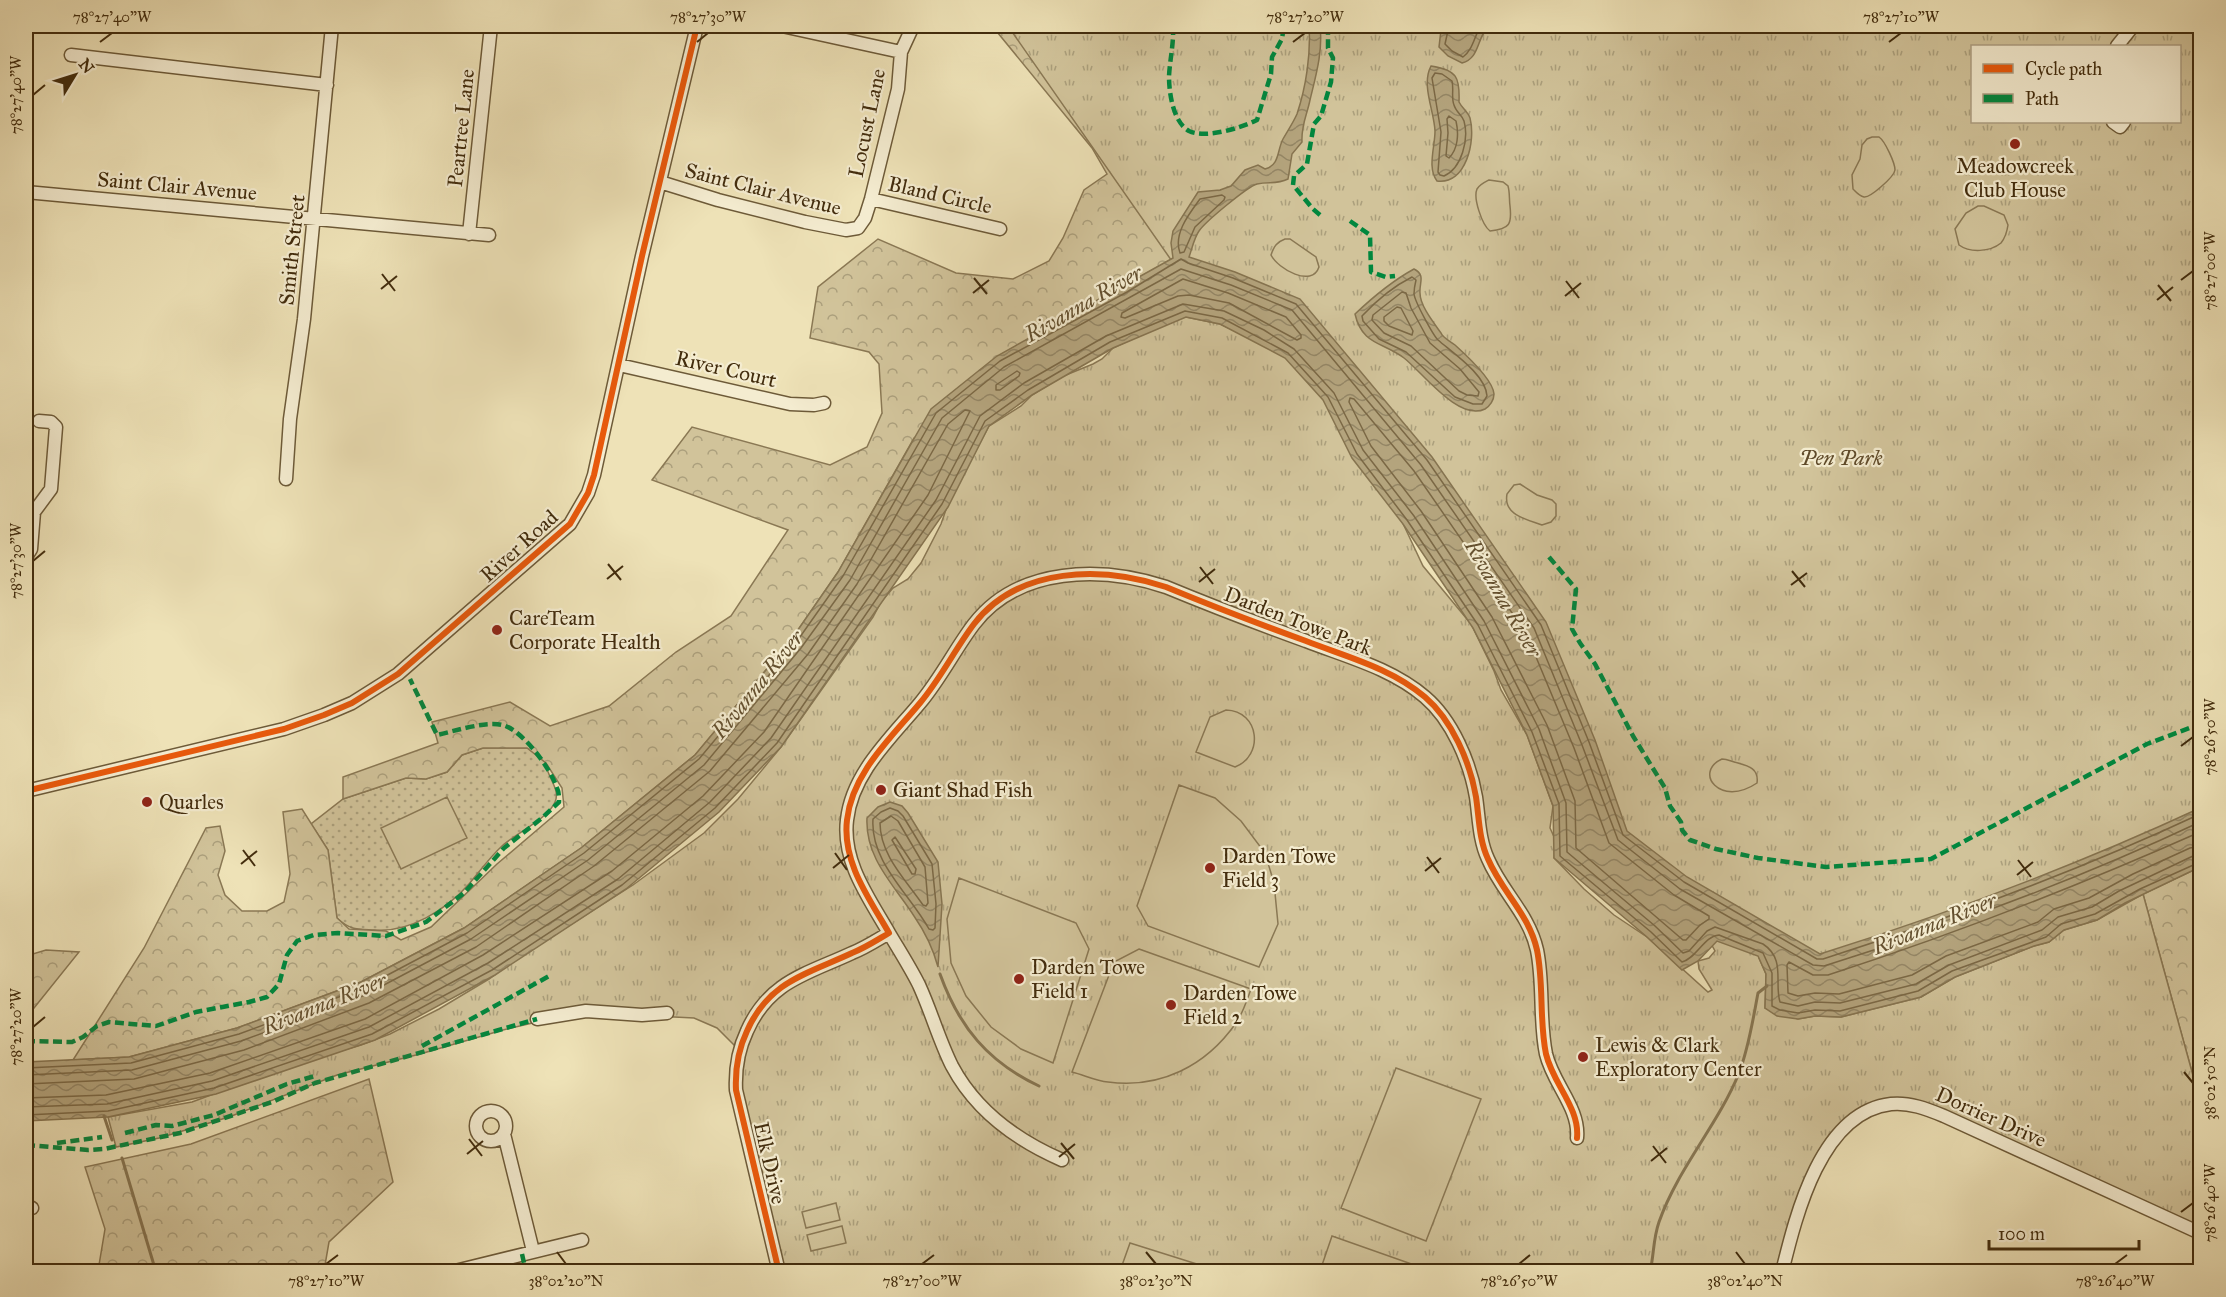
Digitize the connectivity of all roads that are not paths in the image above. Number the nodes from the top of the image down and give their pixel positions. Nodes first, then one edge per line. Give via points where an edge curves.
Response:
1 (332, 26) edge
2 (491, 26) edge
3 (696, 26) edge
4 (782, 26) edge
5 (913, 26) edge
6 (2133, 26) edge
7 (2118, 45) edge
8 (901, 52) junction
9 (71, 55) dead end
10 (327, 85) junction
11 (660, 182) junction
12 (26, 192) edge
13 (871, 199) junction
14 (315, 218) junction
15 (858, 228) joint
16 (1000, 229) dead end
17 (469, 234) junction
18 (489, 235) dead end
19 (619, 365) junction
20 (824, 403) dead end
21 (39, 421) dead end
22 (286, 478) dead end
23 (26, 556) edge
24 (26, 791) edge
25 (889, 933) junction
26 (667, 1013) dead end
27 (537, 1019) dead end
28 (504, 1134) dead end
29 (1577, 1138) dead end
30 (1062, 1160) dead end
31 (2200, 1233) edge
32 (582, 1240) dead end
33 (533, 1251) junction
34 (451, 1272) edge
35 (779, 1272) edge
36 (1782, 1272) edge

1 - 10 street, Smith Street
2 - 17 street, Peartree Lane
3 - 11 street, River Road
4 - 8 street
5 - 8 street, Locust Lane
6 - 7 street
8 - 13 street, Locust Lane via 898,90
9 - 10 street
10 - 14 street, Smith Street
11 - 15 street, Saint Clair Avenue via 805,222 846,230
11 - 19 street, River Road
12 - 14 street, Saint Clair Avenue
13 - 15 street, Locust Lane via 866,218
13 - 16 street, Bland Circle
14 - 17 street, Saint Clair Avenue
14 - 22 street, Smith Street
17 - 18 street, Saint Clair Avenue
19 - 20 street, River Court via 790,404
19 - 24 street, River Road via 594,475 570,524 398,674 352,703 296,726
21 - 23 street via 51,422 56,428 51,489 34,512 31,549
25 - 29 street, Darden Towe Park via 854,871 847,838 849,806 868,766 924,699 974,624 1008,592 1035,581 1083,575 1146,581 1391,674 1427,699 1440,714 1470,775 1487,858 1533,933 1546,1055 1576,1118
25 - 30 street, Darden Towe Park via 917,982 962,1083 1002,1126 1036,1149
25 - 35 street, Elk Drive via 799,975 777,990 750,1024 737,1061 736,1090
26 - 27 street via 586,1011
28 - 33 street
31 - 36 street, Dorrier Drive via 1944,1116 1921,1107 1892,1104 1868,1110 1832,1142 1811,1180
32 - 33 street
33 - 34 street

